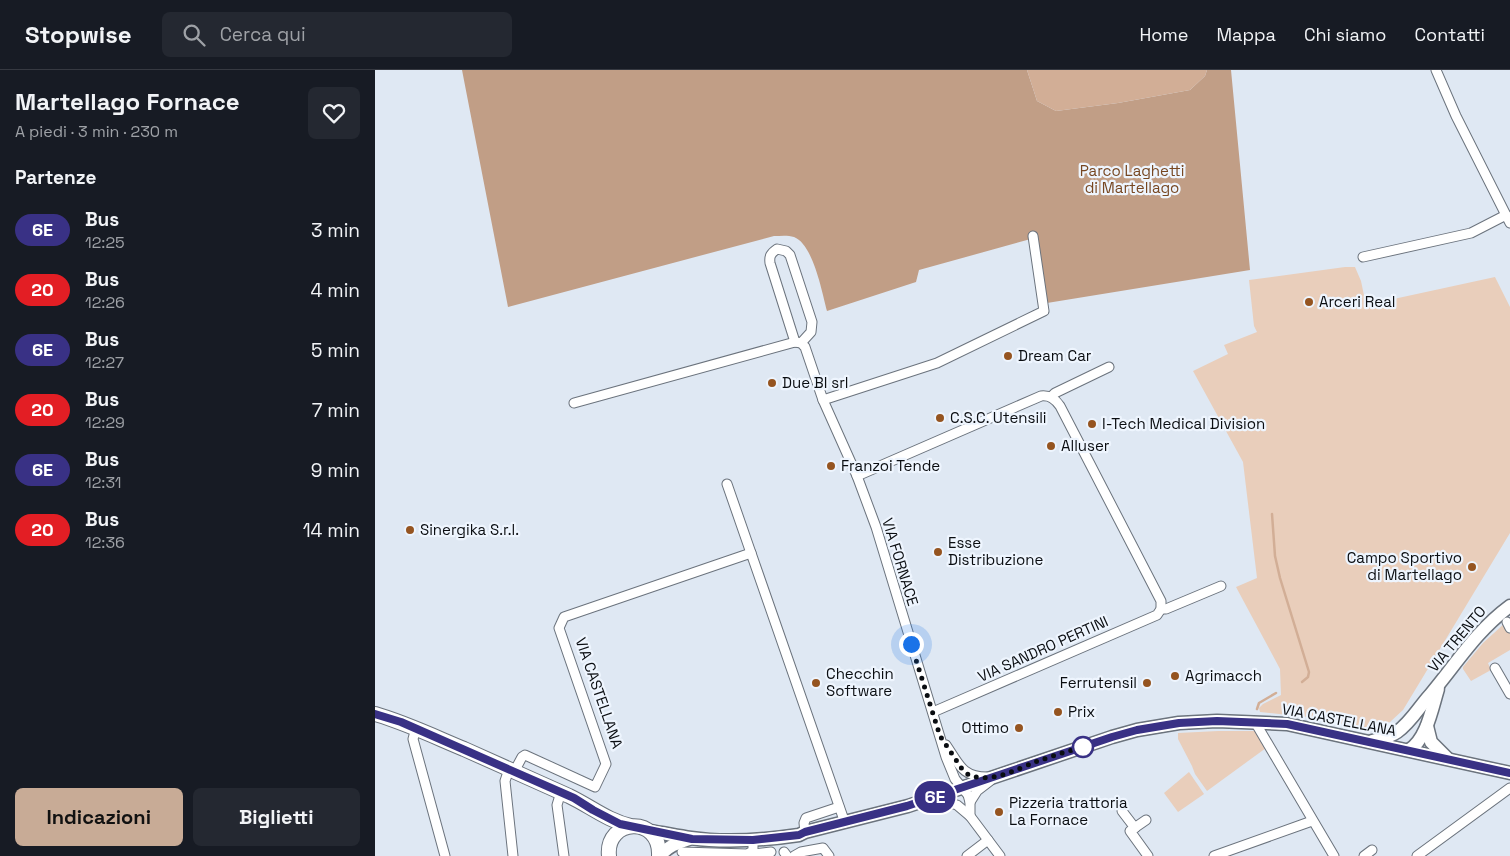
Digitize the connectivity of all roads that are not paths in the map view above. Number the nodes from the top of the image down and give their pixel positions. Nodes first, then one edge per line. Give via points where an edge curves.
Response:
1 (1436, 70) edge
2 (1508, 219) edge
3 (1033, 236) dead end
4 (1363, 257) dead end
5 (798, 343) junction
6 (1109, 367) dead end
7 (1051, 397) junction
8 (823, 400) junction
9 (574, 403) dead end
10 (857, 476) junction
11 (727, 484) dead end
12 (751, 553) junction
13 (1221, 586) dead end
14 (1510, 606) edge
15 (1161, 609) junction
16 (1495, 668) dead end
17 (1440, 684) junction
18 (1510, 694) edge
19 (933, 712) junction
20 (375, 714) edge
21 (1255, 722) junction
22 (1408, 723) junction
23 (1427, 726) junction
24 (416, 728) junction
25 (940, 736) junction
26 (1370, 742) junction
27 (1409, 750) junction
28 (1449, 760) junction
29 (512, 771) junction
30 (964, 772) junction
31 (1510, 773) edge
32 (953, 776) junction
33 (999, 776) junction
34 (963, 788) junction
35 (1510, 788) edge
36 (561, 792) junction
37 (931, 799) junction
38 (970, 802) junction
39 (839, 807) junction
40 (593, 810) junction
41 (1122, 811) dead end
42 (966, 813) junction
43 (1146, 820) dead end
44 (1312, 821) junction
45 (845, 823) junction
46 (631, 826) junction
47 (1135, 828) junction
48 (649, 831) junction
49 (802, 833) junction
50 (692, 839) junction
51 (988, 840) junction
52 (752, 846) junction
53 (1373, 850) dead end
54 (609, 851) edge
55 (682, 852) dead end
56 (771, 852) dead end
57 (797, 854) edge
58 (733, 855) edge
59 (445, 856) edge
60 (513, 856) edge
61 (564, 856) edge
62 (659, 856) edge
63 (829, 856) edge
64 (967, 856) edge
65 (1000, 856) edge
66 (1149, 856) edge
67 (1215, 856) edge
68 (1335, 856) edge
69 (1364, 856) edge
70 (1417, 856) edge

1 - 2 street
2 - 4 street via 1471,233
3 - 8 street via 1044,311 937,363
5 - 5 street, VIA FORNACE via 811,332 812,322 789,254 777,249 770,256 770,263
5 - 8 street, VIA FORNACE via 805,347
5 - 9 street
6 - 7 street
7 - 10 street via 1041,396
7 - 15 street via 1060,406 1161,601
8 - 10 street, VIA FORNACE
10 - 19 street, VIA FORNACE
11 - 12 street
12 - 29 street, VIA CASTELLANA via 564,617 559,628 606,764 595,787 525,756
12 - 39 street
13 - 15 street, VIA SANDRO PERTINI
14 - 17 street, VIA TRENTO via 1473,640
15 - 19 street, VIA SANDRO PERTINI via 1157,615
16 - 18 street
17 - 22 street, VIA TRENTO
17 - 23 street
19 - 25 street, VIA FORNACE
20 - 24 main road
21 - 26 street, VIA CASTELLANA via 1287,724
21 - 33 street, VIA CASTELLANA via 1179,723 1137,730
21 - 44 street
22 - 26 street via 1396,732
22 - 27 street via 1406,738
23 - 27 street via 1419,741
23 - 28 street via 1431,742
24 - 29 main road
24 - 59 street via 413,739
25 - 30 street, VIA FORNACE
25 - 32 street, VIA FORNACE
26 - 27 street, VIA CASTELLANA
27 - 28 street, VIA CASTELLANA
28 - 31 street, VIA CASTELLANA
29 - 36 main road
29 - 60 street via 505,781
30 - 33 street via 977,777
30 - 34 street
32 - 34 street, VIA FORNACE
32 - 37 street via 948,788
33 - 34 street, VIA CASTELLANA
33 - 38 street via 977,791
34 - 37 street, VIA CASTELLANA
34 - 38 street, VIA FORNACE
34 - 42 street via 961,794
35 - 70 street
36 - 40 main road
36 - 61 street via 557,805
37 - 42 street via 957,804
37 - 45 street, VIA CASTELLANA
38 - 42 street
39 - 45 street
39 - 49 street via 806,818
40 - 46 main road
40 - 54 main road via 608,830
41 - 47 street
42 - 51 street
43 - 47 street
44 - 67 street
44 - 68 street
45 - 49 street, VIA CASTELLANA
46 - 48 main road
46 - 54 main road via 616,834
47 - 66 street via 1130,831
48 - 50 street, VIA CASTELLANA
48 - 62 main road via 658,842
49 - 52 street, VIA CASTELLANA
49 - 57 street
50 - 52 street, VIA CASTELLANA
50 - 62 street, VIA CASTELLANA via 675,843
51 - 64 street
51 - 65 street
52 - 56 street, VIA CASTELLANA via 754,854
52 - 58 street, VIA CASTELLANA
53 - 69 street
55 - 58 street, VIA CASTELLANA
57 - 63 street via 823,848

